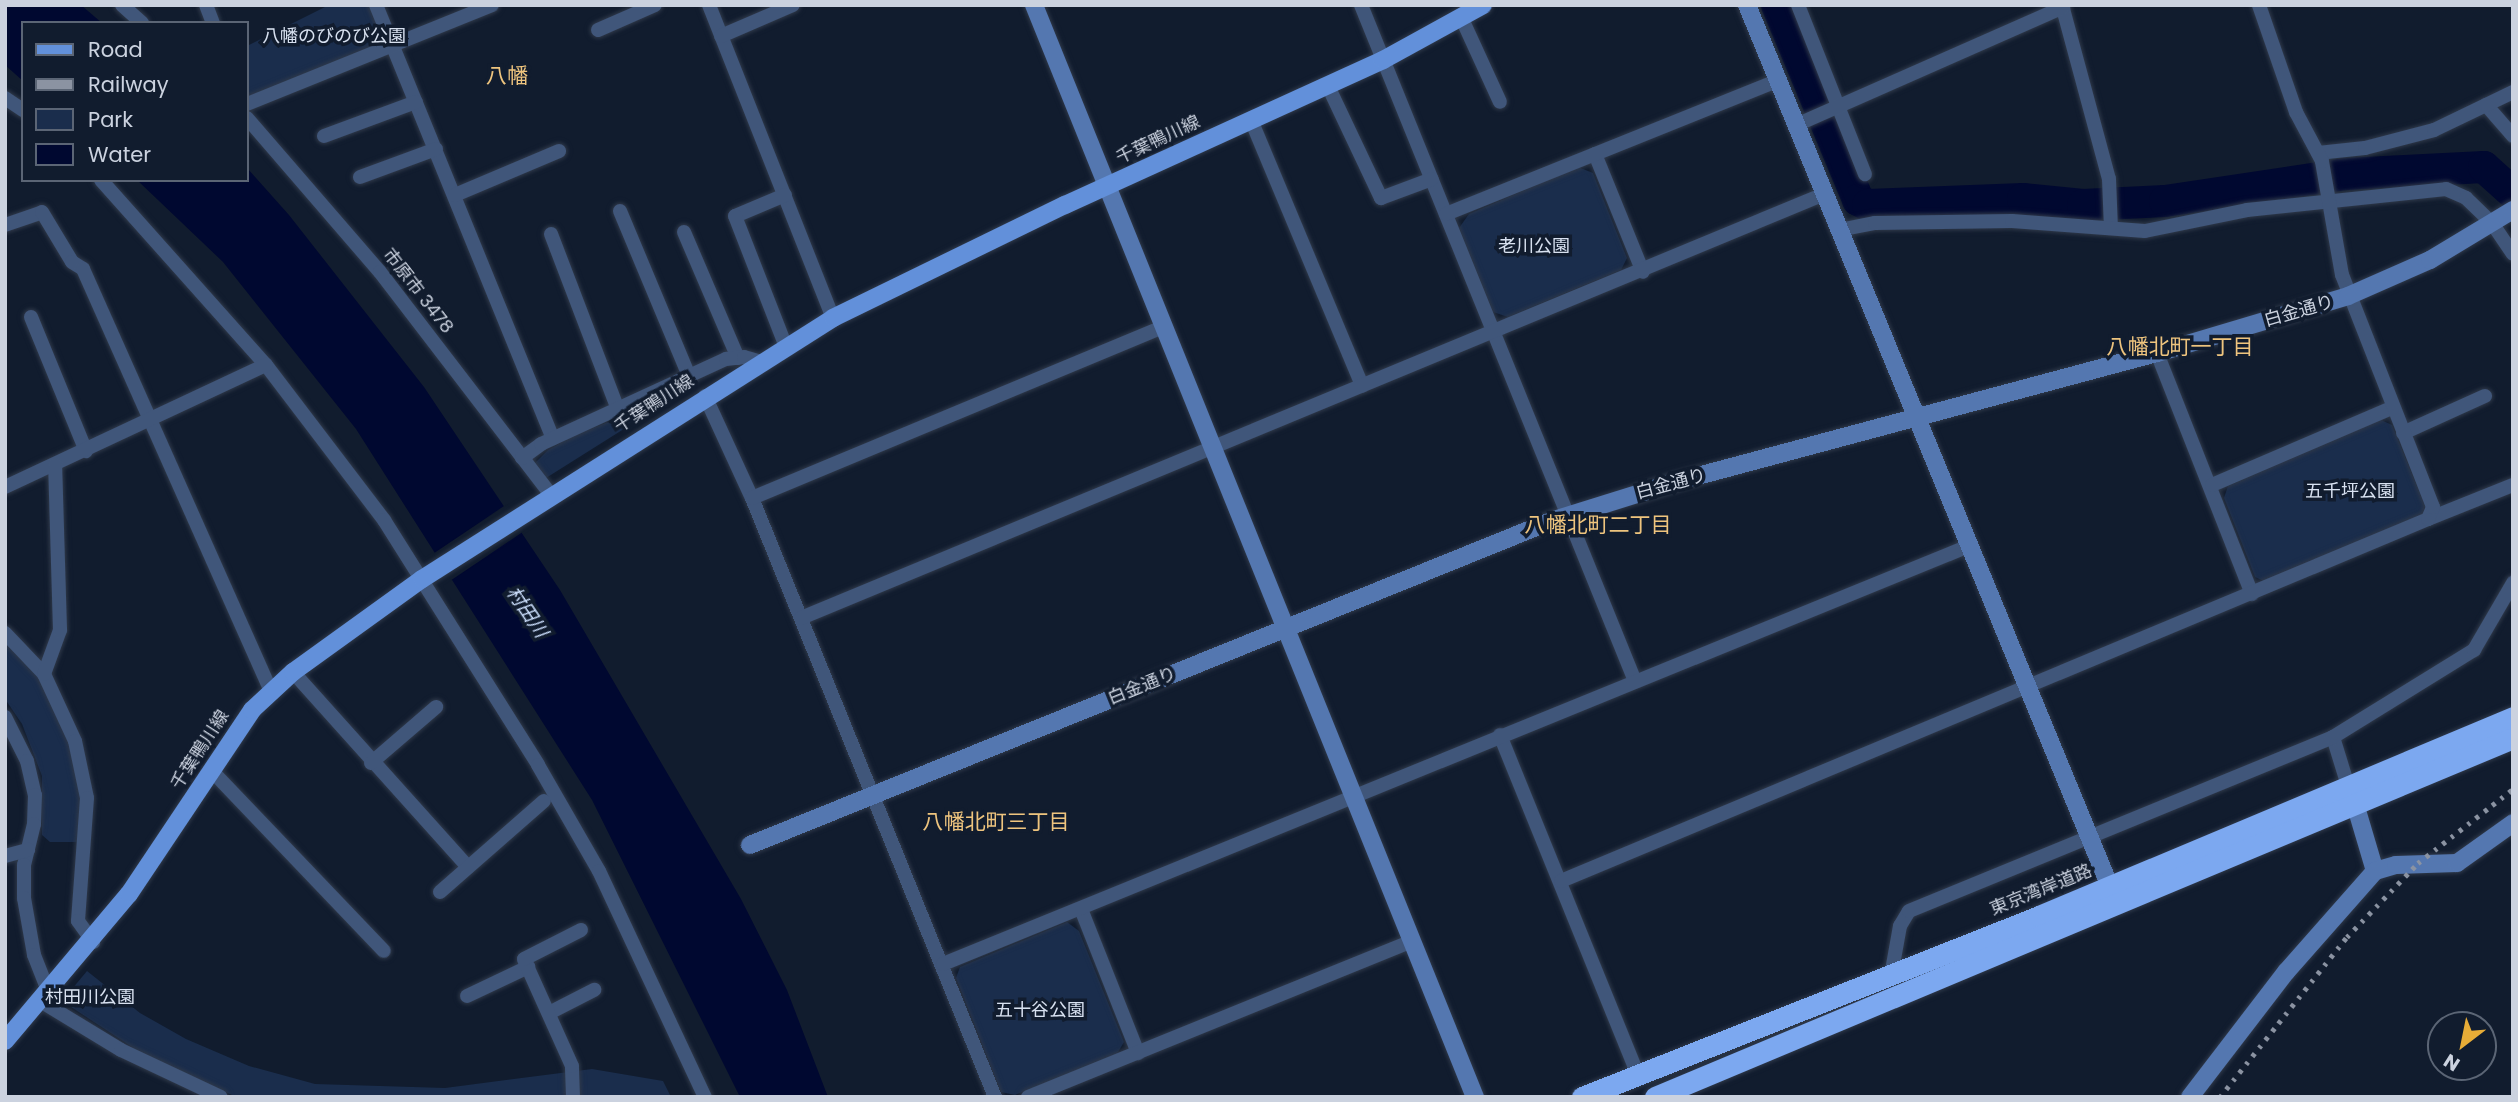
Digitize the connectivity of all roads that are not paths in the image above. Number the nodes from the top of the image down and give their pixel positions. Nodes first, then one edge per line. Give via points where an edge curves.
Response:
1 (122, 5) edge
2 (376, 5) edge
3 (492, 5) edge
4 (655, 5) edge
5 (709, 5) edge
6 (793, 5) edge
7 (1362, 5) edge
8 (1483, 5) edge
9 (1747, 5) edge
10 (1798, 5) edge
11 (2259, 5) edge
12 (2063, 6) edge
13 (1040, 7) edge
14 (1462, 19) junction
15 (140, 21) edge
16 (598, 30) dead end
17 (721, 36) junction
18 (393, 46) junction
19 (1383, 60) junction
20 (1777, 81) junction
21 (1328, 86) junction
22 (2513, 92) edge
23 (5, 98) edge
24 (248, 100) edge
25 (416, 102) junction
26 (1500, 102) dead end
27 (1837, 104) junction
28 (2486, 105) junction
29 (21, 109) edge
30 (248, 119) edge
31 (1251, 120) junction
32 (1796, 125) junction
33 (324, 136) dead end
34 (2513, 136) edge
35 (436, 149) junction
36 (559, 151) dead end
37 (1595, 154) junction
38 (2320, 157) junction
39 (1865, 174) dead end
40 (360, 177) dead end
41 (1432, 179) junction
42 (103, 182) edge
43 (1108, 186) junction
44 (1824, 194) junction
45 (456, 195) junction
46 (785, 195) junction
47 (2328, 195) junction
48 (2513, 210) edge
49 (620, 211) dead end
50 (1446, 214) junction
51 (2492, 223) junction
52 (5, 225) edge
53 (2111, 228) junction
54 (1839, 230) junction
55 (684, 232) dead end
56 (551, 234) dead end
57 (2513, 254) edge
58 (1643, 272) junction
59 (2348, 296) junction
60 (31, 317) dead end
61 (833, 318) junction
62 (1163, 327) junction
63 (1495, 333) junction
64 (786, 347) junction
65 (2157, 353) junction
66 (738, 358) junction
67 (762, 362) junction
68 (266, 365) junction
69 (690, 378) junction
70 (1362, 386) junction
71 (705, 396) junction
72 (2485, 396) dead end
73 (2392, 408) junction
74 (618, 409) junction
75 (1915, 416) junction
76 (149, 423) junction
77 (2403, 433) junction
78 (554, 438) junction
79 (1213, 448) junction
80 (86, 451) junction
81 (522, 458) junction
82 (55, 464) junction
83 (2212, 485) junction
84 (2513, 485) edge
85 (5, 486) edge
86 (751, 498) junction
87 (543, 500) junction
88 (1567, 516) junction
89 (2428, 519) junction
90 (1969, 546) junction
91 (425, 578) junction
92 (2513, 583) edge
93 (2252, 594) junction
94 (801, 618) junction
95 (1286, 628) junction
96 (5, 633) edge
97 (293, 672) junction
98 (44, 674) junction
99 (1635, 681) junction
100 (2027, 686) junction
101 (271, 692) junction
102 (436, 707) dead end
103 (5, 717) edge
104 (2513, 717) edge
105 (1500, 735) junction
106 (2333, 737) junction
107 (2513, 738) edge
108 (20, 746) junction
109 (5, 749) edge
110 (370, 763) junction
111 (211, 771) junction
112 (873, 795) junction
113 (1354, 795) junction
114 (2352, 798) junction
115 (544, 801) dead end
116 (2513, 824) edge
117 (2088, 835) junction
118 (750, 845) dead end
119 (28, 850) junction
120 (5, 856) edge
121 (468, 867) junction
122 (2375, 871) junction
123 (1561, 881) junction
124 (2110, 887) junction
125 (440, 892) dead end
126 (1081, 909) junction
127 (581, 930) dead end
128 (1412, 941) junction
129 (93, 942) junction
130 (384, 951) dead end
131 (943, 964) junction
132 (528, 967) junction
133 (1891, 976) junction
134 (594, 990) dead end
135 (467, 996) dead end
136 (46, 997) junction
137 (549, 1013) junction
138 (5, 1041) edge
139 (1138, 1053) junction
140 (1638, 1075) junction
141 (190, 1091) edge
142 (221, 1097) edge
143 (573, 1097) edge
144 (705, 1097) edge
145 (995, 1097) edge
146 (1028, 1097) edge
147 (1475, 1097) edge
148 (1583, 1097) edge
149 (1655, 1097) edge
150 (2190, 1097) edge

1 - 15 street
2 - 18 street
3 - 18 street
4 - 16 street
5 - 17 street
6 - 17 street
7 - 19 street
8 - 14 main road, 千葉鴨川線
9 - 20 street
10 - 27 street
11 - 38 street via 2296,112
12 - 27 street
12 - 53 street via 2109,180
13 - 43 street
14 - 19 main road, 千葉鴨川線
14 - 26 street
17 - 46 street
18 - 24 street
18 - 25 street
19 - 21 main road, 千葉鴨川線
19 - 41 street
20 - 32 street
20 - 37 street
21 - 31 main road, 千葉鴨川線
21 - 41 street via 1381,198
22 - 28 street
23 - 29 street
25 - 33 street
25 - 35 street
27 - 32 street
27 - 39 street
28 - 34 street
28 - 38 street via 2434,130
30 - 81 street, 市原市 3478 via 380,272
31 - 43 main road, 千葉鴨川線
31 - 70 street
32 - 44 street
35 - 40 street
35 - 45 street
36 - 45 street
37 - 50 street
37 - 58 street
38 - 47 street
41 - 50 street
42 - 68 street
43 - 61 main road, 千葉鴨川線
43 - 62 street
44 - 54 street
44 - 58 street
45 - 78 street
46 - 61 street
46 - 64 street via 735,216
47 - 51 street via 2446,189 2466,198
47 - 53 street via 2145,231
47 - 59 street
48 - 51 street, 白金通り
49 - 69 street
50 - 63 street
51 - 57 street
51 - 59 street, 白金通り via 2430,260
52 - 76 street via 42,212 92,287
53 - 54 street via 2012,220 1875,223
54 - 75 street
55 - 66 street
56 - 74 street
58 - 63 street
59 - 65 street, 白金通り
59 - 73 street
60 - 80 street
61 - 64 main road, 千葉鴨川線
62 - 79 street
62 - 86 street
63 - 70 street
63 - 88 street
64 - 67 main road, 千葉鴨川線
65 - 75 street, 白金通り
65 - 83 street
66 - 67 street
66 - 69 street
67 - 71 main road, 千葉鴨川線
68 - 76 street
68 - 91 street
69 - 74 street
70 - 79 street
71 - 86 street
71 - 87 main road, 千葉鴨川線
72 - 77 street
73 - 77 street
73 - 83 street
74 - 78 street
75 - 88 street, 白金通り
75 - 90 street
76 - 80 street
76 - 101 street
77 - 89 street via 2433,507
78 - 81 street
79 - 94 street
79 - 95 street
80 - 82 street
81 - 87 street, 市原市 3478
82 - 85 street
82 - 98 street via 60,630
83 - 93 street
84 - 89 street
86 - 94 street
87 - 91 main road, 千葉鴨川線
88 - 95 street, 白金通り
88 - 99 street
89 - 93 street
90 - 99 street
90 - 100 street
91 - 97 main road, 千葉鴨川線
91 - 144 street via 599,871
92 - 106 street via 2474,650
93 - 100 street
94 - 112 street
95 - 112 street, 白金通り
95 - 113 street
96 - 98 street
97 - 101 main road, 千葉鴨川線
97 - 110 street
98 - 129 street via 75,741 87,798 78,921
99 - 105 street
100 - 117 street
100 - 123 street
101 - 111 main road, 千葉鴨川線 via 233,733
102 - 110 street
103 - 108 street
104 - 114 highway, 東京湾岸道路
105 - 113 street
105 - 123 street
106 - 114 street
106 - 117 street
107 - 114 highway, 東京湾岸道路
108 - 109 street
108 - 119 street via 35,795
110 - 121 street
111 - 129 main road, 千葉鴨川線 via 170,839
111 - 130 street
112 - 118 street, 白金通り
112 - 131 street
113 - 126 street
113 - 128 street
114 - 122 street
114 - 124 highway, 東京湾岸道路
114 - 149 highway, 東京湾岸道路
115 - 121 street
116 - 122 street via 2457,863 2396,865
117 - 124 street
117 - 133 street via 1909,911 1900,926
119 - 120 street
119 - 136 street via 24,898
121 - 125 street
122 - 150 street via 2298,957
123 - 140 street
124 - 133 highway, 東京湾岸道路
126 - 131 street
126 - 139 street
127 - 132 street via 524,959
128 - 139 street
128 - 147 street
129 - 136 main road, 千葉鴨川線
131 - 145 street
132 - 135 street
132 - 137 street
133 - 140 highway, 東京湾岸道路
134 - 137 street
136 - 138 main road, 千葉鴨川線
136 - 141 street
137 - 143 street via 572,1066
139 - 146 street
140 - 148 highway, 東京湾岸道路
141 - 142 street

